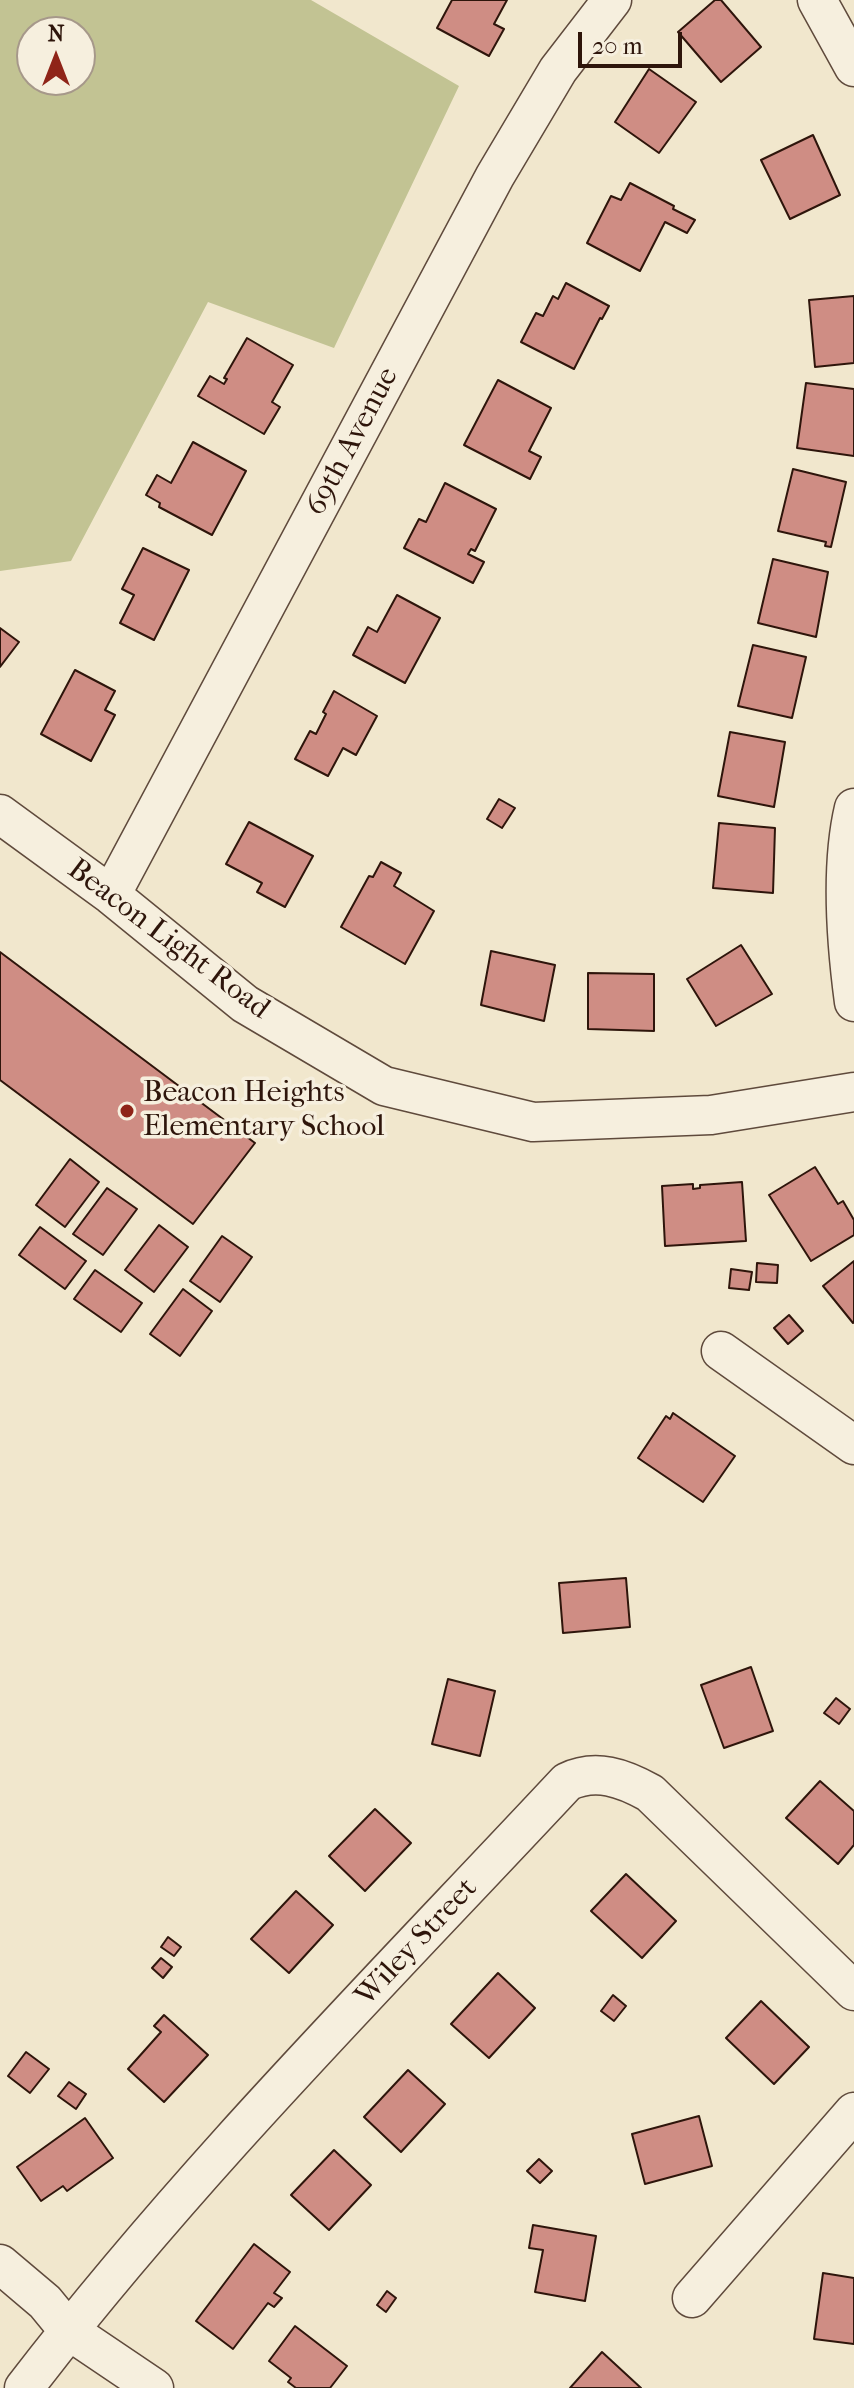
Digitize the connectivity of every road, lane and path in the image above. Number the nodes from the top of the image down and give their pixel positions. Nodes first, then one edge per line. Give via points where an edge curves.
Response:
1 (612, 0) edge
2 (817, 0) edge
3 (854, 67) edge
4 (854, 808) edge
5 (0, 814) edge
6 (111, 895) junction
7 (854, 1002) edge
8 (854, 1092) edge
9 (721, 1351) dead end
10 (854, 1445) edge
11 (854, 1991) edge
12 (854, 2112) edge
13 (0, 2264) edge
14 (692, 2298) dead end
15 (68, 2330) junction
16 (24, 2388) edge
17 (154, 2388) edge

1 - 6 street, 69th Avenue via 558,70 495,176
2 - 3 street
4 - 7 street via 846,947
5 - 6 street, Beacon Light Road
6 - 8 street, Beacon Light Road via 245,1004 384,1086 533,1122 711,1115
9 - 10 street
11 - 15 street, Wiley Street via 650,1793 604,1774 582,1774 567,1782 181,2195
12 - 14 street
13 - 15 street via 45,2302
15 - 16 street, Wiley Street
15 - 17 street

